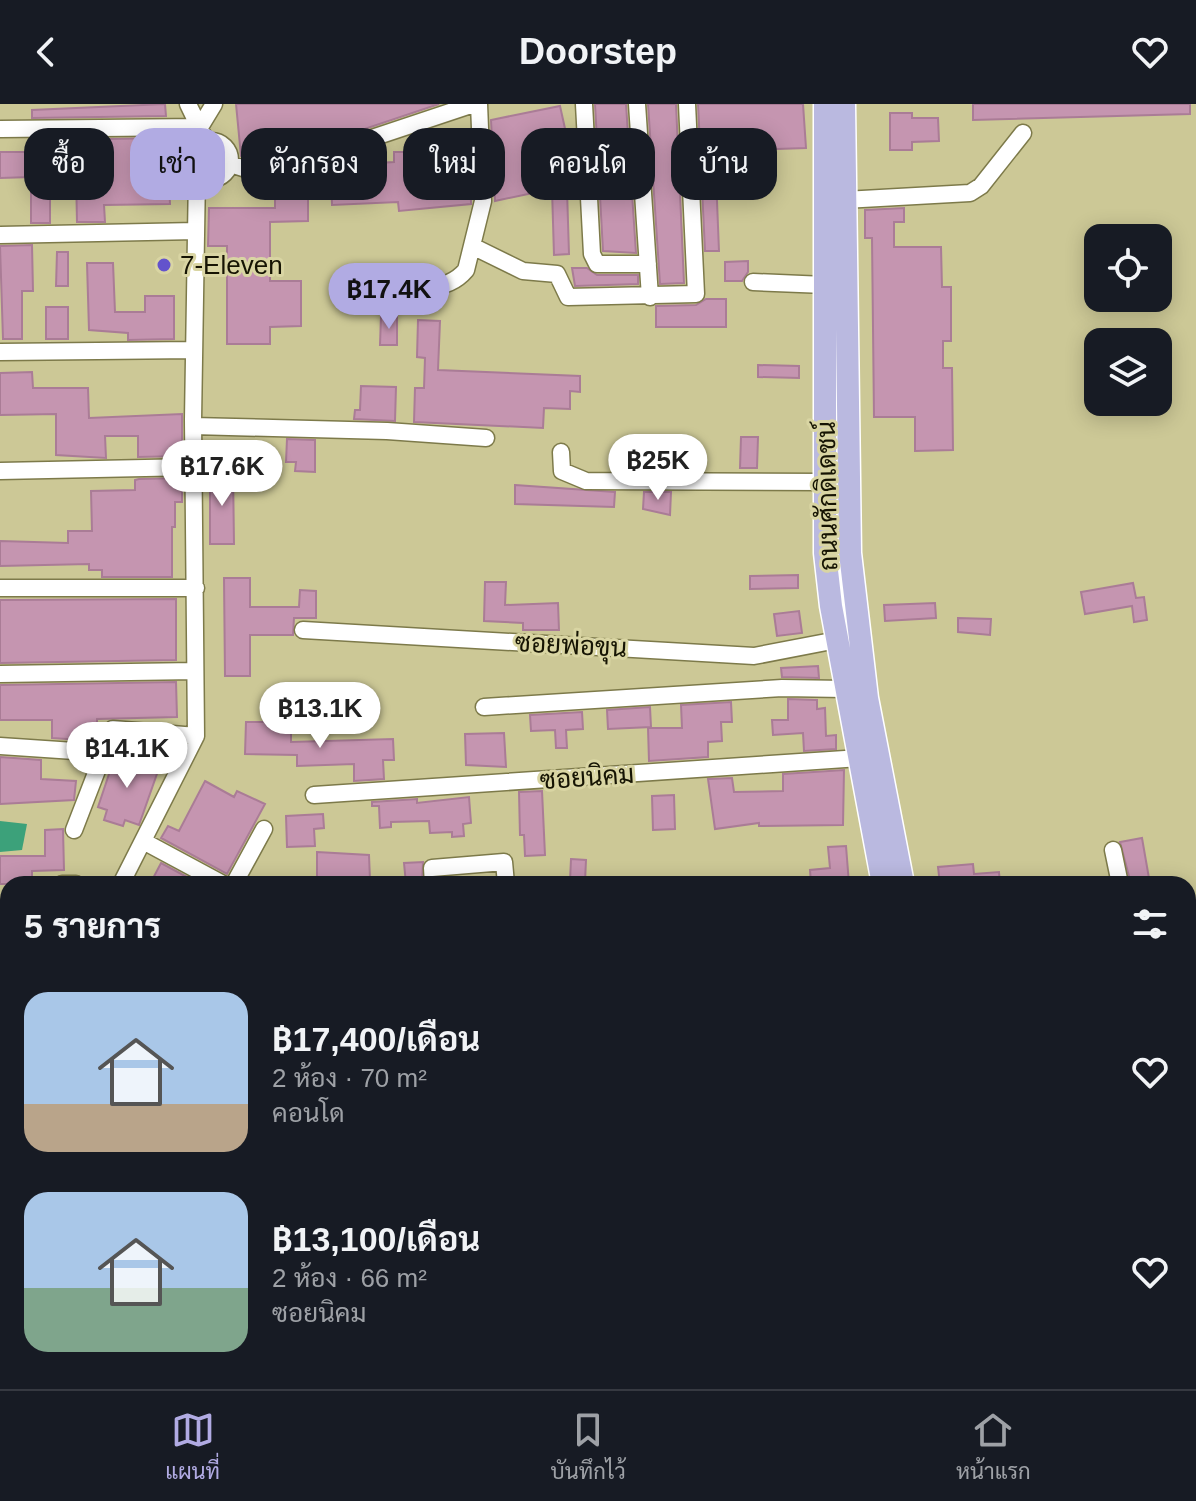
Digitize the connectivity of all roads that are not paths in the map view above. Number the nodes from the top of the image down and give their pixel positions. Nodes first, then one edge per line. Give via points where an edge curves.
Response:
1 (188, 104) edge
2 (214, 104) edge
3 (476, 104) edge
4 (584, 104) edge
5 (637, 104) edge
6 (687, 104) edge
7 (825, 104) edge
8 (844, 104) edge
9 (446, 109) edge
10 (199, 128) edge
11 (204, 128) edge
12 (0, 129) edge
13 (130, 132) edge
14 (1023, 133) dead end
15 (225, 148) edge
16 (230, 164) junction
17 (225, 170) edge
18 (197, 200) edge
19 (844, 200) junction
20 (196, 231) junction
21 (0, 235) edge
22 (472, 246) junction
23 (648, 264) junction
24 (379, 277) dead end
25 (753, 282) dead end
26 (825, 285) junction
27 (650, 297) junction
28 (194, 350) junction
29 (0, 352) edge
30 (193, 426) junction
31 (486, 438) dead end
32 (561, 452) dead end
33 (193, 467) junction
34 (0, 471) edge
35 (825, 482) junction
36 (0, 588) edge
37 (196, 588) junction
38 (303, 630) dead end
39 (837, 640) junction
40 (195, 671) junction
41 (0, 674) edge
42 (845, 689) junction
43 (484, 707) dead end
44 (196, 736) junction
45 (0, 746) edge
46 (104, 753) junction
47 (860, 758) junction
48 (314, 795) dead end
49 (264, 829) dead end
50 (74, 830) dead end
51 (143, 841) junction
52 (1113, 850) dead end
53 (125, 876) edge
54 (208, 876) edge
55 (238, 876) edge
56 (432, 876) edge
57 (505, 876) edge
58 (882, 876) edge
59 (901, 876) edge
60 (1118, 876) edge

1 - 10 street
2 - 11 street
3 - 9 street
3 - 22 street via 483,201
4 - 23 street via 592,254 597,264
5 - 23 street
6 - 27 street via 696,294
7 - 26 main road, ถนนศักดิเดชน์
8 - 19 main road, ถนนศักดิเดชน์
9 - 16 street via 276,170 252,171
12 - 13 street
14 - 19 street via 970,193
15 - 16 street
16 - 17 street
18 - 20 street
19 - 59 main road, ถนนศักดิเดชน์ via 850,553 867,698
20 - 21 street
20 - 28 street
22 - 24 street via 466,270 444,286
22 - 27 street via 523,271 557,274 568,297
23 - 27 street
25 - 26 street
26 - 35 main road, ถนนศักดิเดชน์
28 - 29 street
28 - 30 street
30 - 31 street
30 - 33 street
32 - 35 street via 562,471 586,481
33 - 34 street
33 - 37 street
35 - 39 main road, ถนนศักดิเดชน์ via 825,553
36 - 37 street
37 - 40 street
38 - 39 street, ซอยพ่อขุน via 754,656
39 - 42 main road, ถนนศักดิเดชน์
40 - 41 street
40 - 44 street
42 - 43 street via 782,688
42 - 47 main road, ถนนศักดิเดชน์
44 - 46 street via 113,729
44 - 51 street
45 - 46 street
46 - 50 street
47 - 48 street, ซอยนิคม
47 - 58 main road, ถนนศักดิเดชน์
49 - 55 street
51 - 53 street
51 - 54 street
52 - 60 street
56 - 57 street via 432,868 504,862

